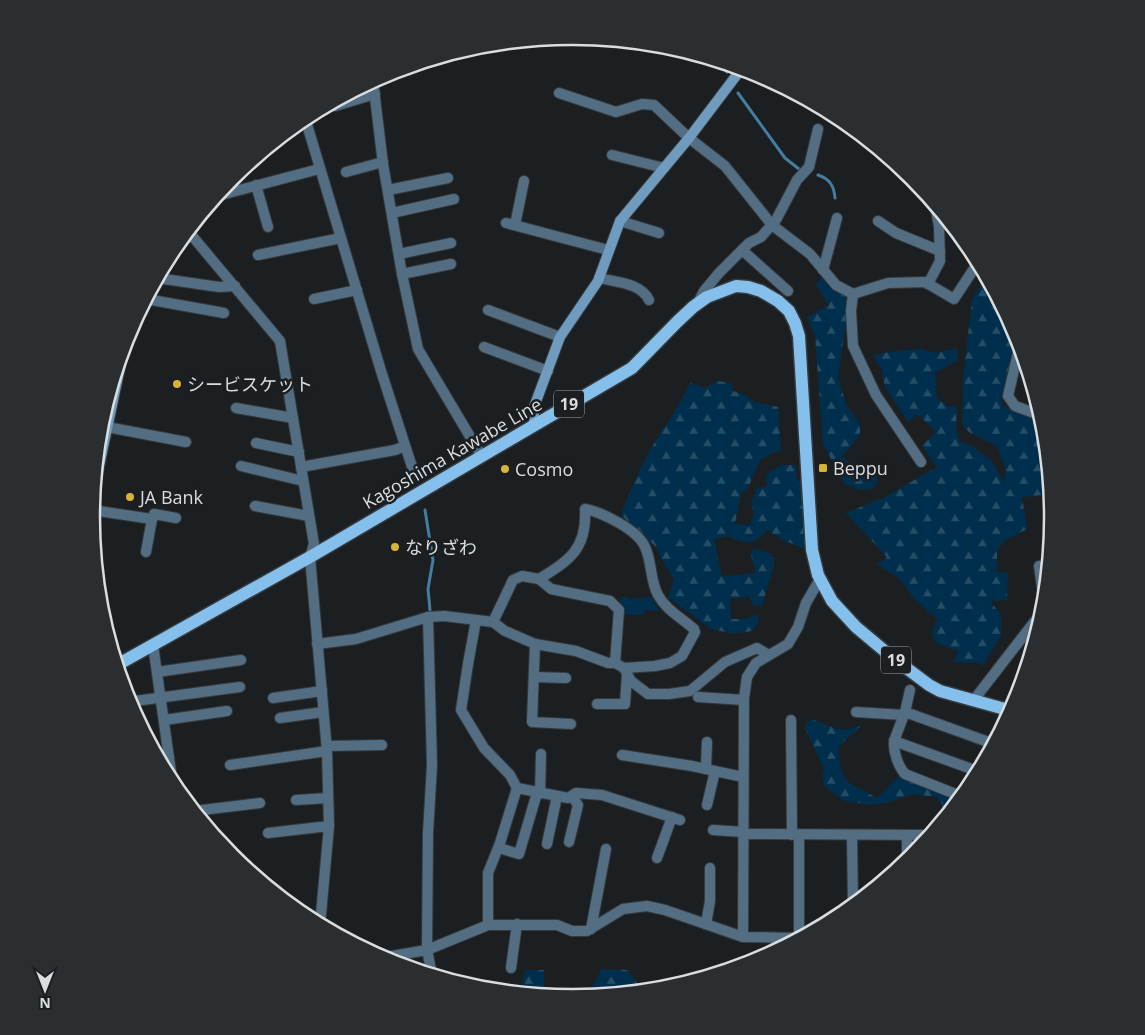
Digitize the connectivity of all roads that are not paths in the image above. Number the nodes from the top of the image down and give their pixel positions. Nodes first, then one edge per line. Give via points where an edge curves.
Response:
1 (737, 75) edge
2 (375, 89) edge
3 (559, 93) dead end
4 (375, 94) junction
5 (348, 102) edge
6 (307, 127) edge
7 (818, 129) dead end
8 (689, 138) junction
9 (612, 155) dead end
10 (383, 162) junction
11 (664, 168) junction
12 (319, 169) junction
13 (346, 172) dead end
14 (448, 178) dead end
15 (524, 181) dead end
16 (256, 185) junction
17 (388, 190) junction
18 (229, 193) edge
19 (454, 200) dead end
20 (392, 213) junction
21 (837, 218) dead end
22 (938, 219) edge
23 (620, 221) junction
24 (878, 221) dead end
25 (772, 225) junction
26 (268, 227) dead end
27 (659, 233) dead end
28 (193, 237) edge
29 (340, 238) junction
30 (451, 243) dead end
31 (608, 250) junction
32 (742, 250) junction
33 (940, 251) junction
34 (399, 254) junction
35 (258, 255) dead end
36 (451, 264) dead end
37 (974, 268) edge
38 (823, 270) junction
39 (402, 274) junction
40 (599, 278) junction
41 (164, 279) edge
42 (928, 284) junction
43 (235, 286) junction
44 (357, 290) junction
45 (788, 291) dead end
46 (853, 294) junction
47 (314, 298) dead end
48 (153, 300) edge
49 (649, 300) dead end
50 (698, 304) junction
51 (488, 310) dead end
52 (224, 313) dead end
53 (560, 337) junction
54 (484, 347) dead end
55 (1018, 361) edge
56 (548, 371) junction
57 (236, 408) dead end
58 (1033, 413) edge
59 (293, 418) junction
60 (534, 424) junction
61 (109, 427) edge
62 (186, 442) dead end
63 (256, 443) dead end
64 (405, 446) junction
65 (298, 452) junction
66 (481, 455) junction
67 (921, 462) dead end
68 (241, 466) dead end
69 (301, 467) junction
70 (415, 476) dead end
71 (303, 481) junction
72 (255, 506) dead end
73 (100, 511) edge
74 (309, 516) junction
75 (176, 518) dead end
76 (152, 519) junction
77 (146, 552) dead end
78 (310, 557) junction
79 (1039, 566) dead end
80 (539, 579) junction
81 (1041, 579) edge
82 (820, 580) junction
83 (428, 617) junction
84 (476, 620) junction
85 (493, 622) junction
86 (1033, 624) edge
87 (317, 644) junction
88 (535, 644) junction
89 (153, 645) junction
90 (769, 655) junction
91 (241, 660) dead end
92 (123, 661) edge
93 (622, 668) junction
94 (157, 672) junction
95 (534, 677) junction
96 (566, 678) dead end
97 (240, 686) dead end
98 (910, 690) dead end
99 (322, 691) junction
100 (698, 696) dead end
101 (160, 697) junction
102 (273, 698) dead end
103 (137, 700) edge
104 (744, 700) junction
105 (973, 701) junction
106 (597, 704) dead end
107 (1004, 709) edge
108 (227, 711) dead end
109 (324, 712) junction
110 (856, 712) dead end
111 (905, 714) junction
112 (280, 718) dead end
113 (164, 720) junction
114 (791, 720) dead end
115 (571, 724) dead end
116 (894, 741) junction
117 (707, 742) dead end
118 (988, 742) edge
119 (382, 745) dead end
120 (327, 748) junction
121 (541, 754) dead end
122 (622, 755) dead end
123 (168, 761) edge
124 (230, 765) dead end
125 (972, 769) edge
126 (711, 770) junction
127 (744, 777) junction
128 (517, 788) junction
129 (538, 793) junction
130 (955, 794) edge
131 (557, 796) junction
132 (572, 796) junction
133 (328, 798) junction
134 (296, 800) dead end
135 (260, 803) dead end
136 (707, 805) dead end
137 (203, 811) edge
138 (329, 826) junction
139 (713, 830) dead end
140 (268, 833) dead end
141 (744, 833) junction
142 (796, 835) junction
143 (852, 835) junction
144 (907, 835) junction
145 (923, 835) edge
146 (569, 842) dead end
147 (547, 844) dead end
148 (499, 848) junction
149 (606, 849) dead end
150 (907, 852) edge
151 (657, 858) dead end
152 (710, 868) dead end
153 (853, 897) edge
154 (321, 917) edge
155 (517, 924) junction
156 (706, 924) junction
157 (488, 925) junction
158 (591, 930) junction
159 (801, 931) edge
160 (743, 937) junction
161 (787, 938) edge
162 (427, 950) junction
163 (396, 955) edge
164 (431, 968) edge
165 (511, 968) dead end

1 - 8 street
2 - 4 street
3 - 8 street via 616,112 642,104 654,105
4 - 5 street
4 - 10 street
6 - 12 street
7 - 25 street via 809,167 797,180
8 - 11 street
8 - 25 street via 726,166
9 - 11 street
10 - 13 street
10 - 17 street
11 - 23 street
12 - 16 street
12 - 29 street
14 - 17 street
15 - 31 street via 511,224
16 - 18 street
16 - 26 street
17 - 20 street
19 - 20 street
20 - 34 street
21 - 38 street
22 - 33 street
23 - 27 street
23 - 31 street
24 - 33 street via 896,233
25 - 32 street
25 - 38 street via 810,254
28 - 43 street
29 - 35 street
29 - 44 street
30 - 34 street
31 - 40 street
32 - 45 street
32 - 50 street via 704,291
33 - 42 street via 940,261
34 - 39 street
36 - 39 street
37 - 42 street via 954,299
38 - 46 street via 836,284
39 - 66 street via 418,349
40 - 49 street via 639,289
40 - 53 street
41 - 43 street via 219,287
42 - 46 street via 888,284
43 - 59 street via 280,341
44 - 47 street
44 - 64 street
46 - 67 street via 850,312 853,346 876,395
48 - 52 street
50 - 60 main road, Kagoshima Kawabe Line / 19 via 632,368
50 - 82 main road, Kagoshima Kawabe Line / 19 via 727,288 748,287 778,301 789,311 795,323 801,350 812,550
51 - 53 street
53 - 56 street
54 - 56 street
55 - 58 street via 1008,396 1015,406
56 - 60 street via 534,407
57 - 59 street
59 - 65 street
60 - 66 main road, Kagoshima Kawabe Line / 19
61 - 62 street
63 - 65 street
64 - 69 street
64 - 70 street
65 - 69 street
66 - 78 main road, Kagoshima Kawabe Line / 19
68 - 71 street
69 - 71 street
71 - 74 street
72 - 74 street
73 - 76 street
74 - 78 street via 314,544
75 - 76 street via 154,514
76 - 77 street
78 - 87 street
78 - 89 main road, Kagoshima Kawabe Line / 19
79 - 81 street
80 - 85 street via 522,576 513,580
80 - 93 street via 551,589 610,601 620,610
80 - 93 street via 577,550 586,526 585,510 597,511 626,527 645,545 658,594 672,612 696,632 682,656 670,663
82 - 90 street via 788,644
82 - 105 main road, Kagoshima Kawabe Line / 19 via 828,596 847,618 892,658 934,688
83 - 84 street
83 - 87 street via 356,640
83 - 162 street via 432,766
84 - 85 street
84 - 128 street via 461,710 484,748 510,775
85 - 88 street
86 - 105 street
87 - 99 street
88 - 93 street via 576,651
88 - 95 street
89 - 92 main road, Kagoshima Kawabe Line / 19
89 - 94 street
90 - 93 street via 757,648 726,662 690,691 669,694 648,694 631,681
90 - 104 street via 756,663 747,677
91 - 94 street
93 - 106 street via 625,704 610,708
94 - 101 street
95 - 96 street
95 - 115 street via 532,722
97 - 101 street
98 - 111 street
99 - 102 street
99 - 109 street
100 - 104 street
101 - 103 street
101 - 113 street
104 - 127 street
105 - 107 main road, Kagoshima Kawabe Line / 19
108 - 113 street
109 - 112 street
109 - 120 street
110 - 111 street
111 - 116 street
111 - 118 street
113 - 123 street
114 - 142 street
116 - 125 street
116 - 130 street via 905,774
117 - 126 street
119 - 120 street
120 - 124 street
120 - 133 street
121 - 129 street
122 - 126 street
126 - 127 street
126 - 136 street
127 - 141 street
128 - 129 street
128 - 148 street
129 - 131 street
129 - 148 street via 519,854
131 - 132 street
131 - 147 street
132 - 146 street via 578,804
132 - 151 street via 576,793 602,795 676,819
133 - 134 street
133 - 138 street
135 - 137 street
138 - 140 street
138 - 154 street
139 - 141 street
141 - 142 street
141 - 160 street
142 - 143 street
142 - 159 street
143 - 144 street
143 - 153 street
144 - 145 street
144 - 150 street
148 - 157 street via 488,873
149 - 158 street
152 - 156 street
155 - 157 street
155 - 158 street via 557,925 572,931
155 - 165 street
156 - 158 street via 647,906 623,909
156 - 160 street
157 - 162 street
160 - 161 street
162 - 163 street
162 - 164 street

